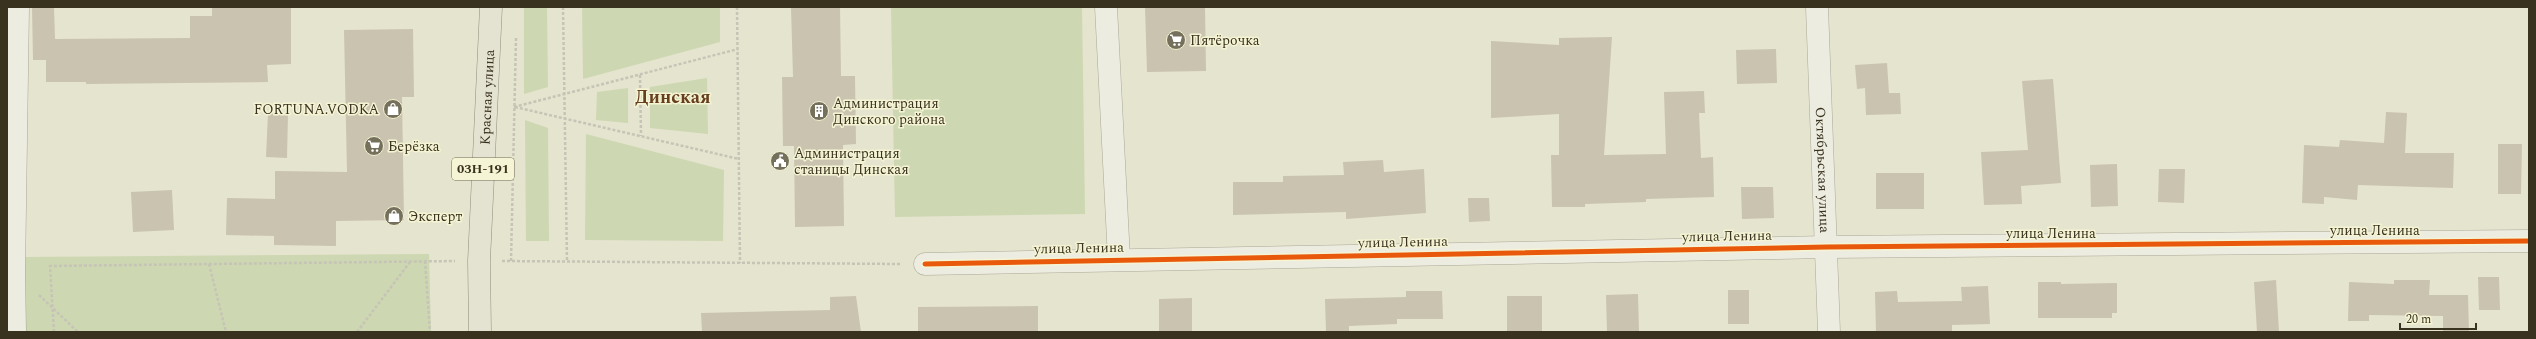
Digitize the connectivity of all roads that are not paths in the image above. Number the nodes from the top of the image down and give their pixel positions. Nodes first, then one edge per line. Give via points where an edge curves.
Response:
1 (18, 7) edge
2 (490, 7) edge
3 (1106, 7) edge
4 (1817, 7) edge
5 (2529, 241) edge
6 (1827, 246) junction
7 (1119, 259) junction
8 (925, 264) dead end
9 (10, 273) edge
10 (15, 332) edge
11 (480, 332) edge
12 (1829, 332) edge

1 - 9 street
2 - 11 main road, Красная улица / 03Н-191 via 479,262
3 - 7 street
4 - 6 street, Октябрьская улица
5 - 6 street, улица Ленина
6 - 7 street, улица Ленина
6 - 12 street, Октябрьская улица
7 - 8 street, улица Ленина
9 - 10 street

